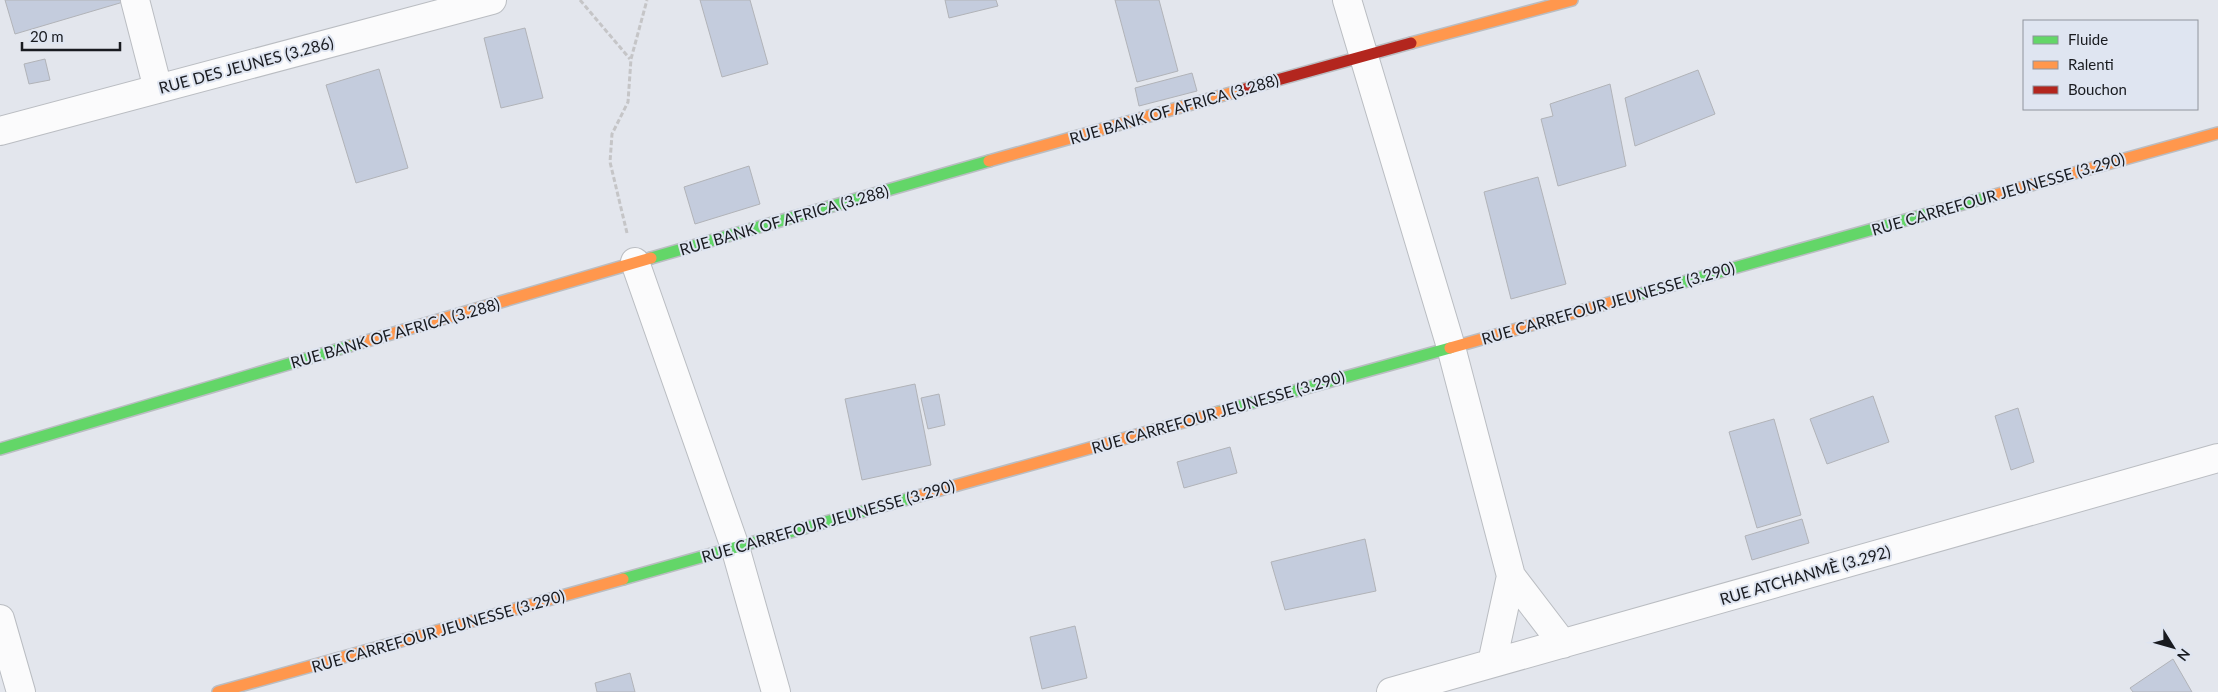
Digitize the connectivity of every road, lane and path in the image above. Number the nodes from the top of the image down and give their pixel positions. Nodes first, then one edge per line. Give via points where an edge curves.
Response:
1 (135, 0) edge
2 (492, 0) edge
3 (580, 0) edge
4 (647, 0) edge
5 (1347, 0) edge
6 (1572, 0) edge
7 (413, 10) edge
8 (1364, 55) junction
9 (631, 59) junction
10 (158, 89) junction
11 (0, 131) edge
12 (2218, 133) edge
13 (634, 262) junction
14 (1451, 347) junction
15 (0, 449) edge
16 (2218, 458) edge
17 (735, 548) junction
18 (1511, 576) junction
19 (0, 619) edge
20 (1563, 644) junction
21 (1492, 663) junction
22 (21, 692) edge
23 (218, 692) edge
24 (776, 692) edge
25 (1391, 692) edge

1 - 10 street
2 - 7 street, RUE DES JEUNES (3.286)
3 - 9 path
4 - 9 path
5 - 8 street
6 - 8 street, RUE BANK OF AFRICA (3.288)
7 - 10 street, RUE DES JEUNES (3.286)
8 - 13 street, RUE BANK OF AFRICA (3.288)
8 - 14 street
9 - 13 path via 628,102 612,134 610,162
10 - 11 street, RUE DES JEUNES (3.286)
12 - 14 street, RUE CARREFOUR JEUNESSE (3.290)
13 - 15 street, RUE BANK OF AFRICA (3.288)
13 - 17 street
14 - 17 street, RUE CARREFOUR JEUNESSE (3.290)
14 - 18 street
16 - 20 street, RUE ATCHANMÈ (3.292)
17 - 23 street, RUE CARREFOUR JEUNESSE (3.290)
17 - 24 street
18 - 20 street
18 - 21 street
19 - 22 street
20 - 21 street, RUE ATCHANMÈ (3.292)
21 - 25 street, RUE ATCHANMÈ (3.292)

